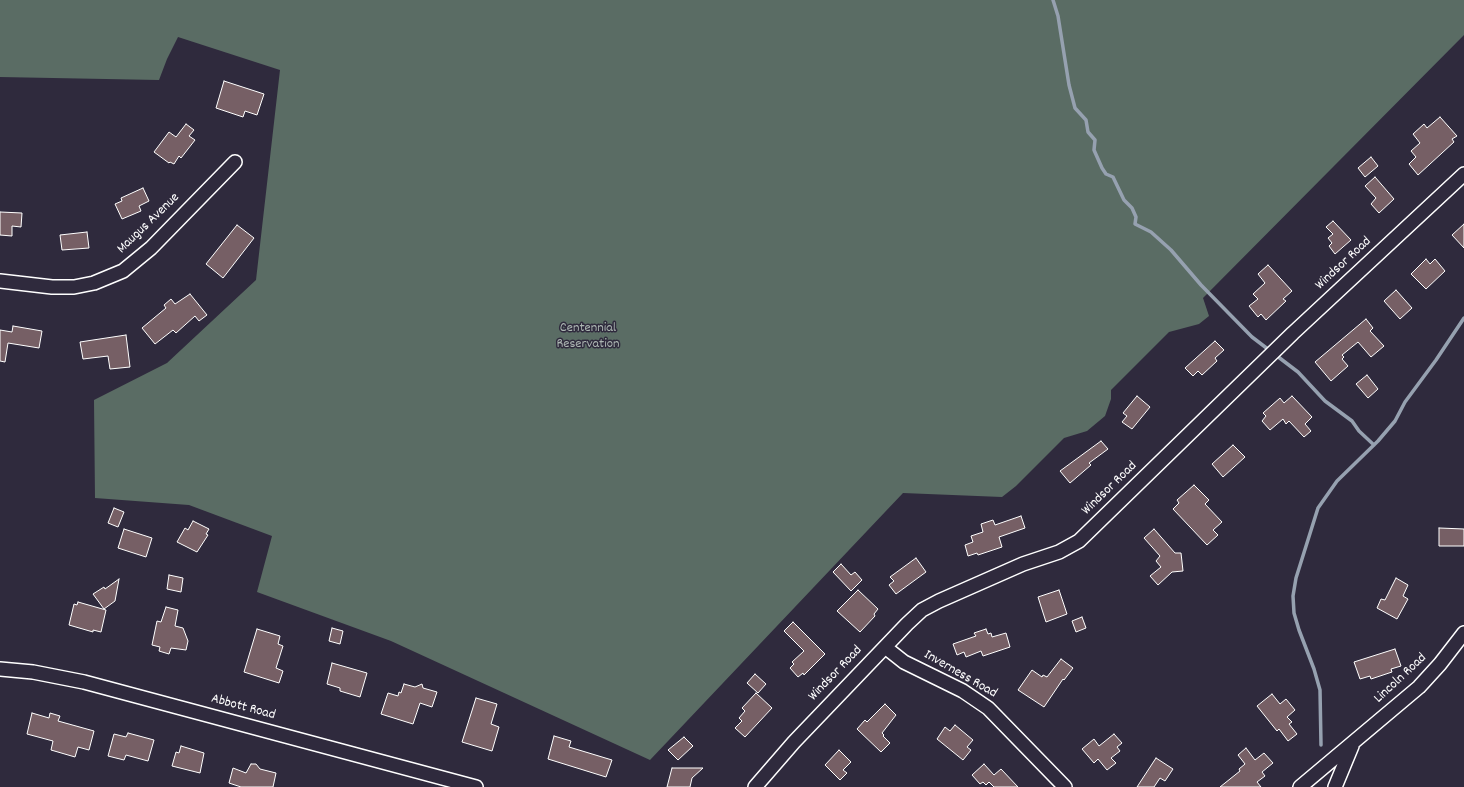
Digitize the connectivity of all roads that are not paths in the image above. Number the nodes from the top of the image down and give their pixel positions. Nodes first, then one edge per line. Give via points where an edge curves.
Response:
1 (235, 162) dead end
2 (1464, 174) edge
3 (0, 280) edge
4 (1464, 634) edge
5 (885, 647) junction
6 (0, 669) edge
7 (1354, 742) junction
8 (476, 787) edge
9 (755, 787) edge
10 (1065, 787) edge
11 (1300, 787) edge
12 (1335, 787) edge

1 - 3 street, Maugus Avenue via 151,248 123,271 94,283 74,287 52,287
2 - 5 street, Windsor Road via 1293,333 1079,541 1060,552 1023,564 930,605
4 - 7 street, Lincoln Road via 1430,676
5 - 9 street, Windsor Road via 794,742
5 - 10 street, Inverness Road via 904,662 963,692 988,708
6 - 8 street, Abbott Road via 79,681
7 - 11 street, Lincoln Road
7 - 12 street, Lincoln Road

